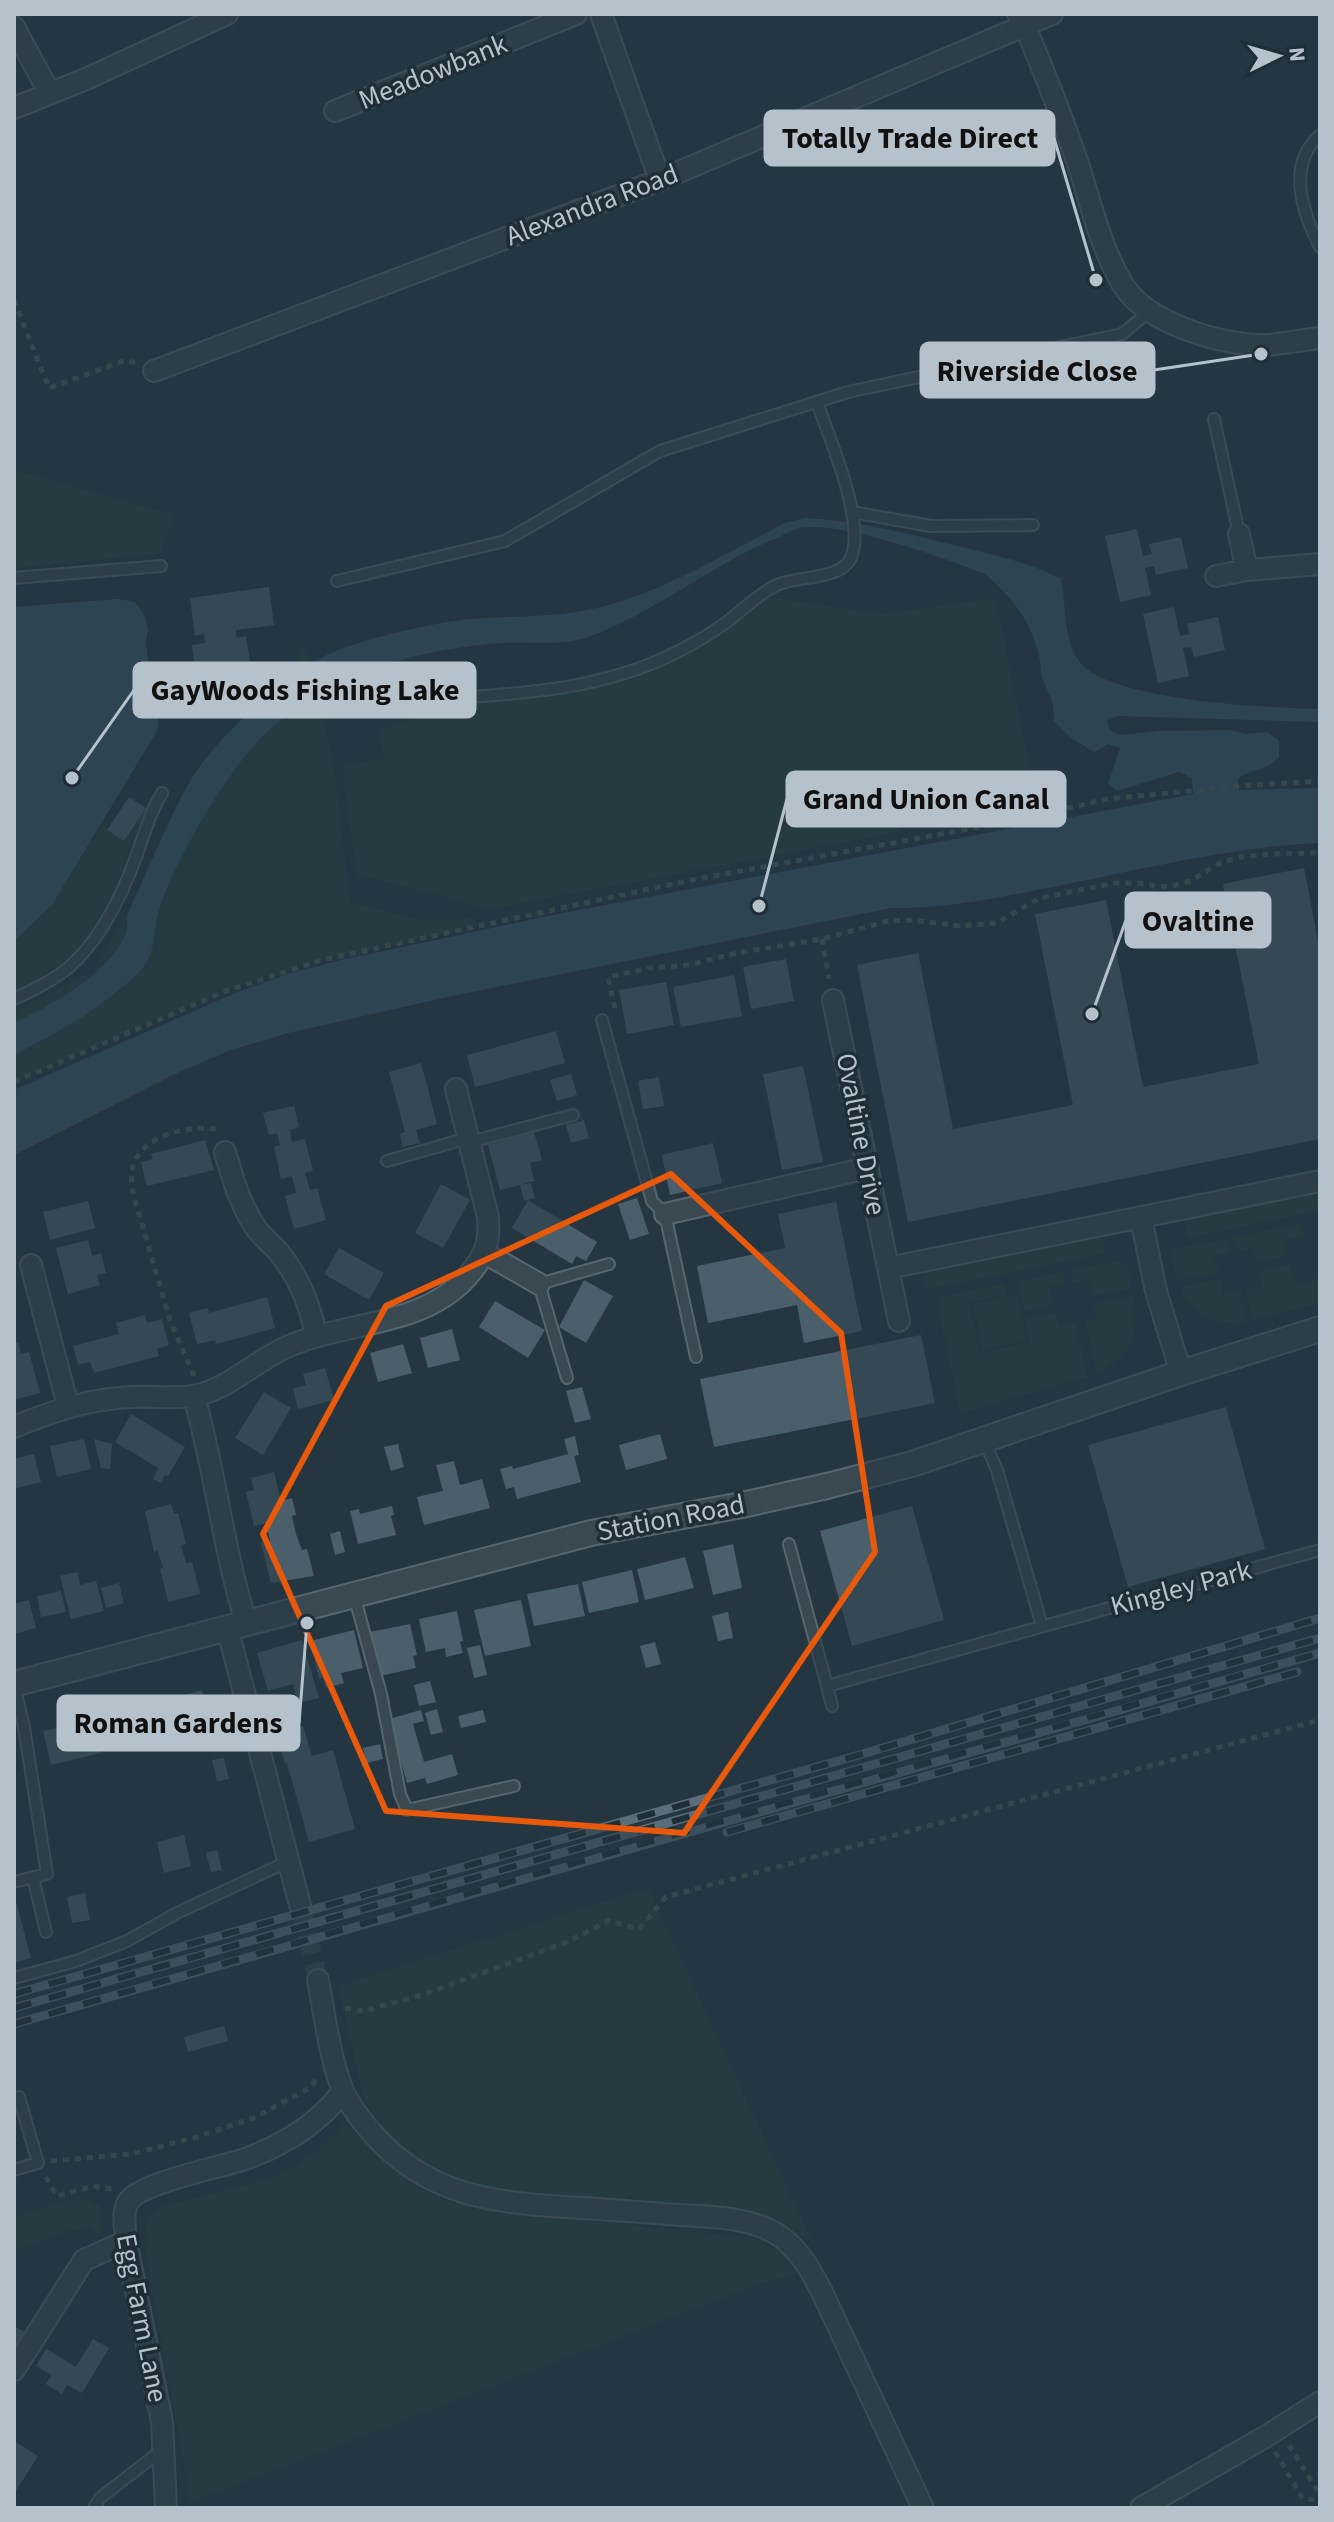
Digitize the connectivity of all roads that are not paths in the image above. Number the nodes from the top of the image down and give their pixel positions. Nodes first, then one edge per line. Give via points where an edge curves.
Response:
1 (227, 14) edge
2 (576, 14) edge
3 (601, 14) edge
4 (1052, 14) edge
5 (1022, 20) edge
6 (14, 27) edge
7 (50, 94) junction
8 (14, 108) edge
9 (335, 111) dead end
10 (1320, 135) edge
11 (660, 180) junction
12 (1320, 247) edge
13 (1150, 311) junction
14 (1320, 338) edge
15 (154, 371) road end
16 (817, 402) junction
17 (1214, 419) dead end
18 (853, 515) junction
19 (1033, 525) dead end
20 (1239, 534) joint
21 (1320, 564) edge
22 (161, 566) dead end
23 (1247, 570) junction
24 (1216, 576) dead end
25 (14, 578) edge
26 (337, 581) dead end
27 (438, 699) dead end
28 (162, 793) dead end
29 (14, 999) edge
30 (833, 1000) road end
31 (602, 1020) road end
32 (456, 1089) dead end
33 (573, 1115) dead end
34 (469, 1140) junction
35 (225, 1152) road end
36 (387, 1161) dead end
37 (868, 1168) junction
38 (1320, 1181) edge
39 (665, 1214) junction
40 (1141, 1218) junction
41 (485, 1253) junction
42 (609, 1264) dead end
43 (31, 1265) dead end
44 (888, 1268) junction
45 (539, 1284) junction
46 (899, 1321) dead end
47 (1320, 1329) edge
48 (316, 1335) junction
49 (696, 1357) dead end
50 (1181, 1373) junction
51 (567, 1378) dead end
52 (197, 1395) junction
53 (68, 1406) junction
54 (14, 1427) edge
55 (984, 1440) junction
56 (789, 1544) dead end
57 (1320, 1550) edge
58 (354, 1595) junction
59 (236, 1624) junction
60 (1042, 1626) junction
61 (14, 1684) edge
62 (827, 1686) junction
63 (832, 1706) dead end
64 (514, 1786) dead end
65 (287, 1862) junction
66 (33, 1877) junction
67 (14, 1882) edge
68 (300, 1905) tunnel mouth
69 (46, 1932) dead end
70 (14, 1978) edge
71 (318, 1980) tunnel mouth
72 (343, 2091) junction
73 (14, 2099) edge
74 (14, 2170) edge
75 (127, 2241) junction
76 (14, 2370) edge
77 (1320, 2402) edge
78 (164, 2449) junction
79 (94, 2508) edge
80 (166, 2508) edge
81 (923, 2508) edge
82 (1141, 2508) edge

1 - 7 street
2 - 9 street, Meadowbank
3 - 11 street
4 - 5 street, Alexandra Road
5 - 11 street, Alexandra Road
5 - 13 street via 1065,124 1110,260 1125,288
6 - 7 street
7 - 8 street
10 - 12 lane via 1300,162 1301,198
11 - 15 street, Alexandra Road
13 - 14 street via 1225,342 1266,345
13 - 16 lane via 1122,334
16 - 18 lane
16 - 26 lane via 660,451 505,541
17 - 20 lane
18 - 19 lane via 931,526
18 - 27 lane via 852,556 838,572 775,586 716,629 635,671 593,683
20 - 23 street
21 - 23 street
22 - 25 lane
23 - 24 street
28 - 29 lane via 135,861 90,946 68,968
30 - 37 street, Ovaltine Drive
31 - 39 lane via 652,1201
32 - 34 street
33 - 34 lane
34 - 36 lane
34 - 41 street via 488,1217
35 - 48 street via 242,1205 297,1278
37 - 39 street
37 - 44 street, Ovaltine Drive
38 - 40 street
39 - 49 lane
40 - 44 street
40 - 50 street
41 - 45 street
41 - 48 street via 453,1293 425,1308
42 - 45 lane
43 - 53 street
44 - 46 street, Ovaltine Drive
45 - 51 lane
47 - 50 street, Station Road
48 - 52 street
50 - 55 street, Station Road
52 - 53 street
52 - 59 street
53 - 54 street
55 - 58 street, Station Road via 827,1486 591,1533
55 - 60 lane
56 - 62 lane
57 - 60 lane, Kingley Park
58 - 59 street, Station Road
58 - 64 lane via 407,1810
59 - 61 street, Station Road
59 - 65 street
60 - 62 lane, Kingley Park
61 - 66 lane via 47,1874
62 - 63 lane
65 - 68 street
65 - 70 lane via 127,1941
66 - 67 lane
66 - 69 lane
71 - 72 street
72 - 75 street, Egg Farm Lane via 330,2109 280,2144 142,2189 128,2201
72 - 81 street via 385,2148 421,2175 454,2190 486,2200 716,2217 750,2223 779,2236 805,2259
73 - 74 lane via 19,2097 38,2163
75 - 76 street via 84,2260
75 - 78 street, Egg Farm Lane
77 - 82 street
78 - 79 lane
78 - 80 street, Egg Farm Lane

